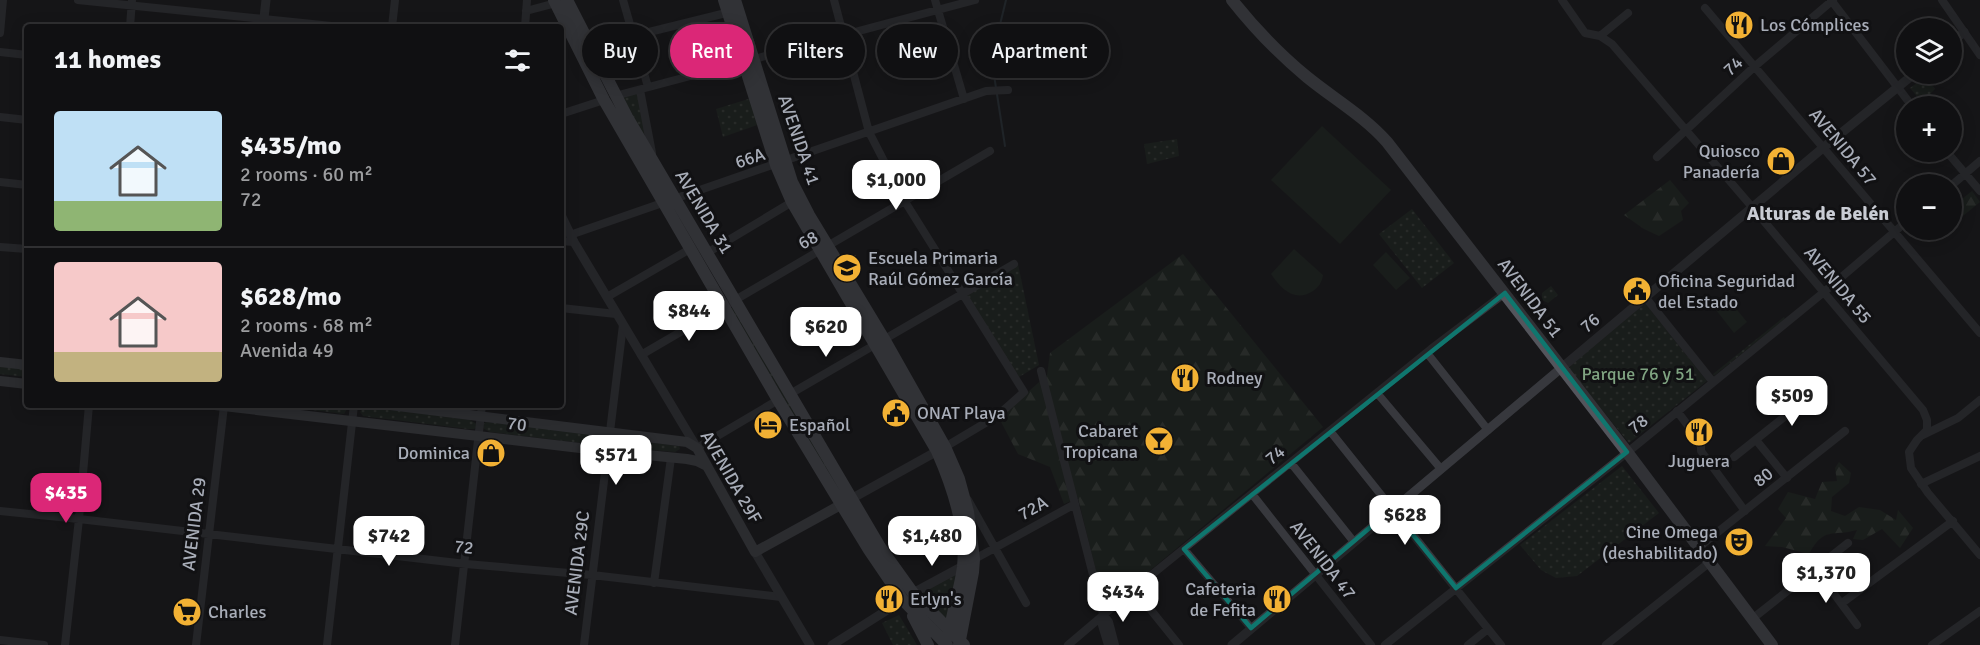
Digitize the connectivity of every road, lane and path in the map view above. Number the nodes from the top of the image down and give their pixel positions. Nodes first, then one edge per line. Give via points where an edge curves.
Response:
1 (3, 0) edge
2 (78, 0) edge
3 (266, 0) edge
4 (395, 0) edge
5 (527, 0) edge
6 (623, 0) edge
7 (834, 0) edge
8 (935, 0) edge
9 (975, 0) edge
10 (1232, 0) edge
11 (1562, 0) edge
12 (1832, 0) edge
13 (1942, 0) edge
14 (562, 1) edge
15 (132, 3) edge
16 (731, 6) edge
17 (1705, 8) dead end
18 (938, 10) junction
19 (526, 11) junction
20 (1628, 13) dead end
21 (264, 23) edge
22 (130, 24) edge
23 (283, 24) edge
24 (392, 24) edge
25 (525, 24) edge
26 (630, 24) edge
27 (737, 24) edge
28 (840, 24) edge
29 (658, 28) edge
30 (865, 28) edge
31 (1965, 32) junction
32 (0, 33) edge
33 (1962, 34) edge
34 (1600, 36) junction
35 (0, 52) edge
36 (24, 55) edge
37 (1980, 55) edge
38 (1754, 67) junction
39 (754, 77) edge
40 (642, 78) edge
41 (683, 78) edge
42 (855, 78) edge
43 (1901, 84) edge
44 (1897, 87) junction
45 (644, 88) junction
46 (1008, 90) dead end
47 (1904, 96) edge
48 (609, 98) junction
49 (964, 99) junction
50 (564, 113) edge
51 (0, 117) edge
52 (24, 120) edge
53 (1686, 131) junction
54 (869, 132) junction
55 (1824, 147) junction
56 (990, 151) dead end
57 (1657, 157) dead end
58 (1980, 161) edge
59 (1955, 162) edge
60 (780, 163) junction
61 (654, 164) junction
62 (1965, 174) junction
63 (1962, 177) edge
64 (0, 182) edge
65 (24, 185) edge
66 (1980, 191) edge
67 (904, 200) junction
68 (669, 201) junction
69 (792, 202) junction
70 (1752, 207) junction
71 (564, 222) edge
72 (1894, 232) junction
73 (572, 239) junction
74 (564, 240) edge
75 (0, 247) edge
76 (24, 249) edge
77 (690, 249) junction
78 (823, 249) junction
79 (707, 253) junction
80 (1014, 264) dead end
81 (1824, 292) junction
82 (1505, 293) junction
83 (962, 294) junction
84 (607, 297) junction
85 (1646, 298) junction
86 (730, 304) junction
87 (564, 308) edge
88 (616, 314) junction
89 (623, 325) junction
90 (1980, 333) edge
91 (880, 342) junction
92 (1427, 352) junction
93 (641, 355) junction
94 (0, 362) edge
95 (24, 365) edge
96 (1561, 368) junction
97 (1041, 371) dead end
98 (0, 381) edge
99 (1713, 382) junction
100 (24, 384) edge
101 (1377, 393) junction
102 (790, 394) junction
103 (1813, 394) dead end
104 (778, 400) junction
105 (1980, 400) edge
106 (89, 408) edge
107 (221, 408) edge
108 (246, 408) edge
109 (354, 408) edge
110 (445, 408) edge
111 (482, 410) edge
112 (1677, 411) junction
113 (353, 421) junction
114 (1488, 430) junction
115 (1845, 430) dead end
116 (1330, 431) junction
117 (610, 432) junction
118 (1922, 436) junction
119 (478, 437) junction
120 (1756, 440) junction
121 (697, 448) junction
122 (941, 449) junction
123 (607, 452) junction
124 (1627, 452) junction
125 (1980, 456) edge
126 (1734, 457) dead end
127 (671, 458) junction
128 (687, 459) junction
129 (1291, 463) junction
130 (707, 466) junction
131 (1441, 469) junction
132 (1787, 478) junction
133 (1921, 484) junction
134 (962, 489) junction
135 (1251, 494) junction
136 (846, 502) junction
137 (1075, 504) junction
138 (1392, 509) junction
139 (0, 511) edge
140 (1744, 511) junction
141 (80, 519) junction
142 (1953, 521) junction
143 (210, 534) junction
144 (1354, 542) junction
145 (1848, 543) dead end
146 (996, 547) junction
147 (338, 548) junction
148 (1699, 548) junction
149 (1184, 549) junction
150 (755, 552) junction
151 (1980, 555) edge
152 (1710, 562) junction
153 (968, 563) junction
154 (465, 564) junction
155 (1815, 568) junction
156 (1316, 574) junction
157 (592, 575) junction
158 (654, 583) junction
159 (1456, 588) junction
160 (1134, 589) junction
161 (908, 596) junction
162 (781, 597) junction
163 (1026, 603) dead end
164 (1842, 603) junction
165 (1980, 611) edge
166 (1103, 614) junction
167 (1752, 618) junction
168 (1857, 625) dead end
169 (1251, 628) junction
170 (1488, 629) junction
171 (949, 631) junction
172 (0, 640) edge
173 (1238, 643) edge
174 (1938, 643) edge
175 (954, 644) edge
176 (44, 645) edge
177 (65, 645) edge
178 (196, 645) edge
179 (327, 645) edge
180 (455, 645) edge
181 (584, 645) edge
182 (810, 645) edge
183 (832, 645) edge
184 (928, 645) edge
185 (1068, 645) edge
186 (1108, 645) edge
187 (1115, 645) edge
188 (1179, 645) edge
189 (1371, 645) edge
190 (1385, 645) edge
191 (1468, 645) edge
192 (1501, 645) edge
193 (1606, 645) edge
194 (1772, 645) edge

1 - 32 street
2 - 15 street
3 - 21 street
4 - 24 street
5 - 19 street
6 - 26 street
7 - 28 street
8 - 18 street
9 - 18 street
10 - 82 main road, AVENIDA 51 via 1282,56 1388,142
11 - 34 street, AVENIDA 55 via 1586,33
12 - 38 street, 74
12 - 44 street
13 - 31 street
14 - 19 street
14 - 48 main road, AVENIDA 31
15 - 21 street
15 - 22 street
16 - 27 main road, AVENIDA 41
16 - 29 street
17 - 38 street, AVENIDA 57
18 - 30 street
18 - 49 street
19 - 25 street
20 - 34 street
21 - 23 street
31 - 33 street
31 - 37 street
34 - 53 street, AVENIDA 55 via 1612,44
35 - 36 street
38 - 53 street, 74
38 - 55 street, AVENIDA 57
39 - 60 main road, AVENIDA 41
40 - 45 street
41 - 45 street
42 - 54 street
43 - 44 street, 76
44 - 47 street
44 - 55 street, 76
45 - 48 street
45 - 61 street
46 - 49 street, 66A via 986,91
48 - 50 street
48 - 61 main road, AVENIDA 31
48 - 68 main road, AVENIDA 31
49 - 54 street, 66A
51 - 52 street
53 - 57 street, 74
53 - 70 street, AVENIDA 55
54 - 60 street, 66A
54 - 67 street
55 - 70 street, 76
55 - 72 street, AVENIDA 57
56 - 67 street, 68
58 - 62 street
59 - 62 street
60 - 68 street, 66A
60 - 69 main road, AVENIDA 41
60 - 78 main road, AVENIDA 41
61 - 68 main road, AVENIDA 31
62 - 63 street
62 - 66 street
64 - 65 street
67 - 78 street, 68
67 - 83 street
68 - 73 street, 66A
68 - 77 main road, AVENIDA 31
68 - 79 main road, AVENIDA 31
69 - 78 main road, AVENIDA 41
69 - 79 street
70 - 81 street, AVENIDA 55
70 - 85 street, 76
71 - 73 street
72 - 81 street, 78
72 - 90 street, AVENIDA 57
73 - 74 street, 66A
73 - 84 street
75 - 76 street
77 - 84 street
77 - 86 main road, AVENIDA 31
78 - 86 street, 68
78 - 91 main road, AVENIDA 41
79 - 86 main road, AVENIDA 31
80 - 83 street
81 - 99 street, 78
81 - 118 street, AVENIDA 55 via 1923,410 1927,430
82 - 92 street, 74
82 - 96 main road, AVENIDA 51
83 - 91 street
83 - 122 street via 1024,392 997,416
84 - 88 street
85 - 96 street, 76
85 - 99 street
86 - 93 street, 68
86 - 102 main road, AVENIDA 31
86 - 104 main road, AVENIDA 31
87 - 88 street
88 - 89 street
89 - 93 street, AVENIDA 29F
89 - 117 street, AVENIDA 29C
91 - 102 street
91 - 122 main road, AVENIDA 41
92 - 101 street, 74
92 - 114 street
93 - 121 street, AVENIDA 29F
94 - 95 main road
96 - 114 street, 76
96 - 124 main road, AVENIDA 51
97 - 137 street
98 - 100 main road
99 - 112 street, 78
101 - 116 street, 74
101 - 131 street
102 - 136 main road, AVENIDA 31
103 - 120 street
104 - 121 street
104 - 136 main road, AVENIDA 31
105 - 118 street via 1958,418
106 - 141 street
107 - 143 street, AVENIDA 29
108 - 113 main road, 70
109 - 113 street
110 - 111 main road, 70
111 - 117 main road, 70
111 - 119 street
112 - 124 street, 78
112 - 140 street
113 - 119 main road, 70
113 - 147 street
114 - 131 street, 76
115 - 132 street, 80
116 - 129 street, 74
116 - 138 street
117 - 121 main road, 70 via 680,440
117 - 123 street, AVENIDA 29C
118 - 133 street, AVENIDA 55 via 1909,452 1911,468
119 - 123 main road, 70
119 - 154 street
120 - 126 street
120 - 132 street
121 - 128 main road
121 - 130 main road, AVENIDA 29F
122 - 134 main road, AVENIDA 41
122 - 136 street
122 - 153 main road, AVENIDA 41
123 - 127 main road, 70
123 - 157 street, AVENIDA 29C
124 - 148 main road, AVENIDA 51
124 - 159 street, 78
125 - 133 street
127 - 128 main road, 70
127 - 158 street
128 - 130 main road, 70
129 - 135 street, 74
129 - 144 street
130 - 150 main road, AVENIDA 29F
131 - 138 street, 76
132 - 140 street, 80
133 - 142 street, AVENIDA 55
134 - 146 street
134 - 153 main road, AVENIDA 41 via 968,512
135 - 149 street, 74
135 - 156 street, AVENIDA 47
136 - 150 main road
136 - 161 main road, AVENIDA 31 via 880,547
137 - 146 street, 72A
137 - 166 street
138 - 144 street, 76
138 - 159 street
139 - 141 street, 72
140 - 148 street, 80
141 - 143 street, 72
141 - 177 street
142 - 151 street, AVENIDA 55
142 - 164 street
143 - 147 street, 72
143 - 178 street, AVENIDA 29
144 - 156 street, 76
145 - 155 street
146 - 153 street, 72A
146 - 163 street
147 - 154 street, 72
147 - 179 street
148 - 152 main road, AVENIDA 51
149 - 160 street, 74
149 - 169 street
150 - 162 street, AVENIDA 29F
152 - 167 main road, AVENIDA 51
152 - 193 street
153 - 161 street, 72A
153 - 171 main road, AVENIDA 41
153 - 175 main road, AVENIDA 41 via 972,582
154 - 157 street, 72
154 - 180 street
155 - 164 street
155 - 167 street
156 - 169 street, 76
156 - 189 street, AVENIDA 47
157 - 158 street, 72
157 - 181 street, AVENIDA 29C
158 - 162 street, 72
159 - 170 street
159 - 190 street, 78
160 - 166 street, 74
160 - 188 street
161 - 171 main road, AVENIDA 31
161 - 175 main road, AVENIDA 31
161 - 183 street, 72A
161 - 184 main road
162 - 182 street, AVENIDA 29F
164 - 168 street
165 - 174 street
166 - 185 street, 74
166 - 186 street
166 - 187 street
167 - 194 main road, AVENIDA 51
169 - 173 street, 76
170 - 191 street
170 - 192 street
171 - 175 main road, AVENIDA 41
172 - 176 street

